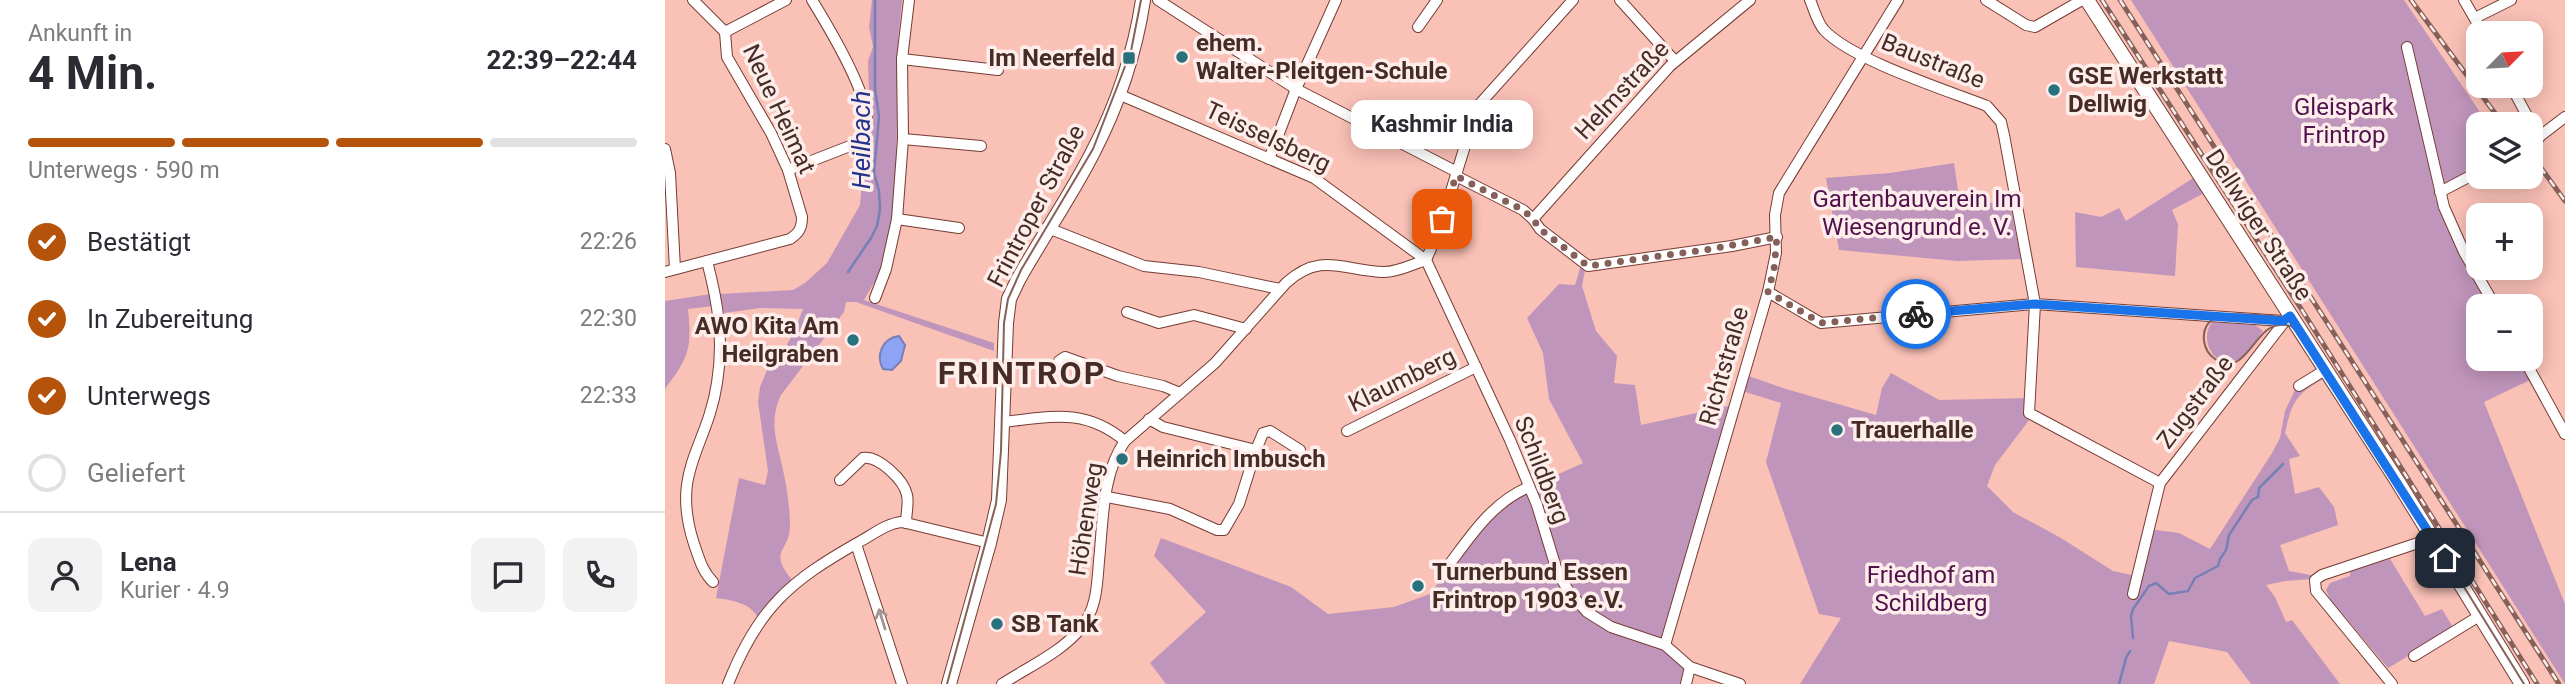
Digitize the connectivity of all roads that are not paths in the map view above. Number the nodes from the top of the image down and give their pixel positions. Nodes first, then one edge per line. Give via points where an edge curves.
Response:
1 (693, 0) edge
2 (786, 0) edge
3 (812, 0) edge
4 (909, 0) edge
5 (1143, 0) edge
6 (1158, 0) edge
7 (1335, 0) edge
8 (1437, 0) edge
9 (1573, 0) edge
10 (1620, 0) edge
11 (1750, 0) edge
12 (1810, 0) edge
13 (1898, 0) edge
14 (1986, 0) edge
15 (2085, 0) edge
16 (2464, 0) edge
17 (2511, 0) edge
18 (2475, 18) junction
19 (2477, 21) edge
20 (1418, 27) dead end
21 (725, 32) junction
22 (2407, 47) dead end
23 (1864, 56) junction
24 (902, 59) junction
25 (1675, 61) junction
26 (997, 70) dead end
27 (1296, 89) junction
28 (1118, 94) junction
29 (2565, 117) edge
30 (2543, 135) edge
31 (903, 139) junction
32 (981, 146) dead end
33 (665, 149) edge
34 (1269, 159) junction
35 (788, 170) junction
36 (1456, 174) junction
37 (2466, 178) edge
38 (2440, 192) junction
39 (897, 219) junction
40 (1533, 219) junction
41 (959, 228) dead end
42 (1048, 228) junction
43 (1777, 237) junction
44 (1426, 260) junction
45 (707, 261) junction
46 (670, 271) edge
47 (1280, 289) junction
48 (1768, 292) junction
49 (2488, 294) edge
50 (875, 298) dead end
51 (2035, 304) junction
52 (1127, 312) dead end
53 (2287, 318) junction
54 (1246, 329) junction
55 (1059, 361) dead end
56 (1476, 367) junction
57 (2325, 370) junction
58 (2531, 371) edge
59 (2299, 386) dead end
60 (1179, 393) junction
61 (1149, 419) junction
62 (1003, 422) junction
63 (1347, 431) dead end
64 (2565, 434) edge
65 (1125, 441) junction
66 (1256, 450) junction
67 (1300, 450) dead end
68 (840, 480) dead end
69 (2160, 483) junction
70 (1529, 487) junction
71 (1107, 497) junction
72 (907, 523) junction
73 (2433, 538) junction
74 (989, 543) junction
75 (856, 544) junction
76 (1446, 569) dead end
77 (713, 582) dead end
78 (2133, 594) dead end
79 (2481, 615) junction
80 (1665, 645) junction
81 (2414, 656) dead end
82 (1690, 667) junction
83 (728, 684) edge
84 (902, 684) edge
85 (949, 684) edge
86 (1002, 684) edge
87 (1686, 684) edge
88 (1740, 684) edge
89 (2392, 684) edge
90 (2522, 684) edge

1 - 21 street, Neue Heimat
2 - 21 street
3 - 35 street via 848,64 866,129 850,146
4 - 24 street
5 - 28 main road, Frintroper Straße
6 - 27 street
7 - 27 street
8 - 20 street
9 - 36 street via 1477,107
10 - 25 street
11 - 25 street, Helmstraße
12 - 23 street, Baustraße via 1824,29
13 - 23 street, Richtstraße
14 - 15 street via 2035,27
15 - 53 main road, Dellwiger Straße
16 - 18 street
17 - 18 street
18 - 19 street
21 - 35 street, Neue Heimat via 727,57
22 - 38 street
23 - 43 street, Richtstraße via 1779,193
23 - 51 street, Baustraße via 1995,113 2004,135
24 - 26 street
24 - 31 street
25 - 40 street, Helmstraße
27 - 34 street
27 - 36 street
28 - 34 street, Teisselsberg
28 - 42 main road, Frintroper Straße via 1094,152
29 - 30 street
31 - 32 street
31 - 39 street
33 - 46 street via 670,173
34 - 44 street, Teisselsberg via 1314,178
35 - 45 street, Neue Heimat via 802,217 800,232 790,239
36 - 40 street
36 - 44 street
37 - 38 street
38 - 49 street via 2452,228
39 - 41 street
39 - 50 street
40 - 43 street via 1588,266
42 - 47 street via 1133,263
42 - 62 main road, Frintroper Straße via 1009,299
43 - 48 street, Richtstraße
44 - 47 street, Höhenweg via 1390,272 1315,265
44 - 56 street, Schildberg
45 - 46 street, Neue Heimat
45 - 77 street via 720,317 720,352 714,401 686,477 685,502 702,569
47 - 54 street, Höhenweg
48 - 51 street via 1821,323
48 - 80 street, Richtstraße
51 - 53 street
51 - 69 street, Zugstraße via 2030,415
52 - 54 street via 1159,323 1194,315
53 - 57 main road, Dellwiger Straße
53 - 69 street, Zugstraße
54 - 60 street, Höhenweg
55 - 60 street via 1065,357
56 - 63 street, Klaumberg
56 - 70 street, Schildberg
57 - 59 street
57 - 73 main road, Dellwiger Straße
58 - 64 street
60 - 61 street, Höhenweg
61 - 65 street, Höhenweg
61 - 66 street via 1163,427
62 - 65 street via 1076,417
62 - 74 main road, Frintroper Straße via 999,500
65 - 71 street, Höhenweg via 1112,467
66 - 67 street via 1267,431
66 - 71 street via 1239,504 1224,530 1170,509
68 - 72 street via 863,458 874,459 904,485
69 - 78 street, Zugstraße
70 - 76 street via 1487,515
70 - 80 street, Schildberg via 1557,571 1578,603 1611,627
71 - 86 street, Höhenweg via 1096,594 1089,615 1066,642
72 - 74 street
72 - 75 street via 893,524
73 - 79 main road, Dellwiger Straße
73 - 89 street via 2315,580 2316,591
74 - 85 main road, Frintroper Straße
75 - 83 street via 813,568 772,606 747,642
84 -> 75 street
79 - 81 street
79 - 90 main road, Dellwiger Straße
80 - 82 street, Schildberg
82 - 87 street
82 - 88 street, Schildberg

